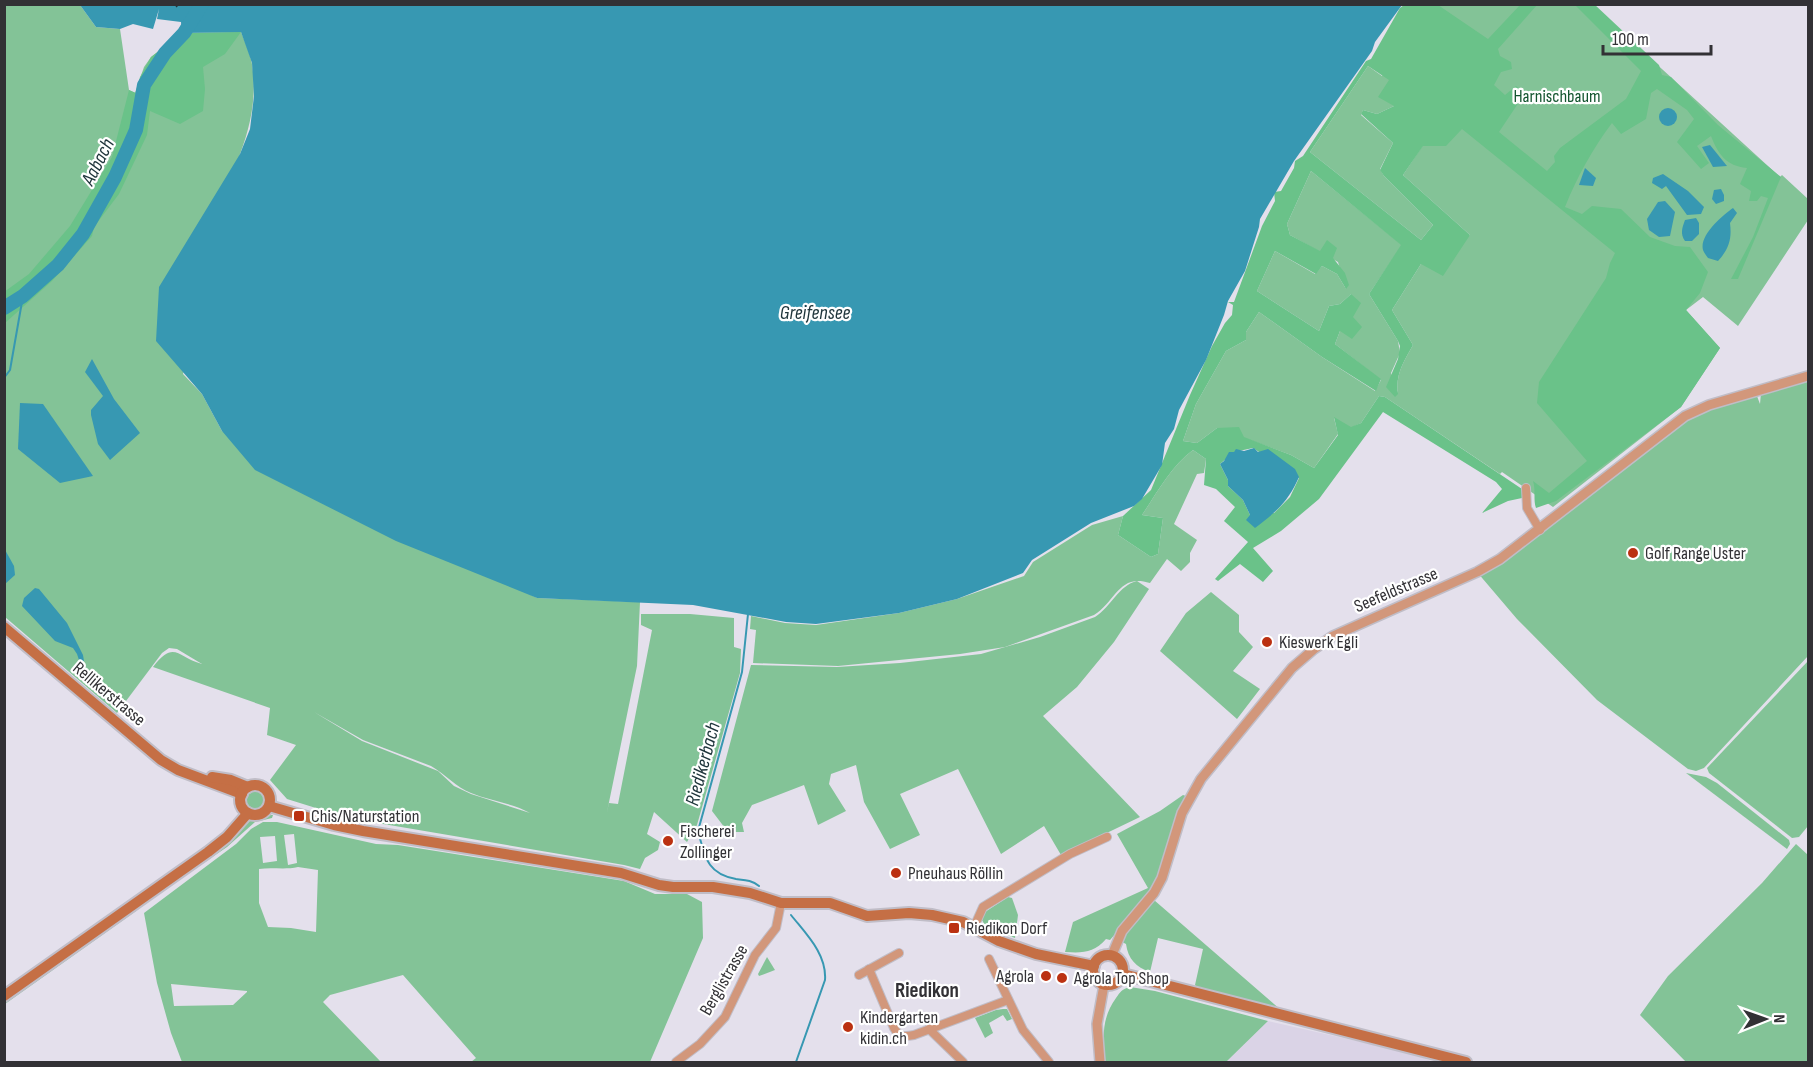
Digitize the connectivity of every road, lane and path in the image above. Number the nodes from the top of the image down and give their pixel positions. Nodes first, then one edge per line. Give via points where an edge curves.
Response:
1 (1809, 376) edge
2 (1526, 488) dead end
3 (1540, 530) junction
4 (4, 627) edge
5 (245, 790) junction
6 (269, 806) junction
7 (248, 813) junction
8 (1107, 837) dead end
9 (782, 903) junction
10 (974, 927) junction
11 (899, 953) dead end
12 (1112, 955) junction
13 (989, 959) dead end
14 (1094, 966) junction
15 (869, 969) junction
16 (1123, 974) junction
17 (859, 975) dead end
18 (1104, 985) junction
19 (4, 996) edge
20 (1008, 1000) junction
21 (928, 1029) junction
22 (676, 1062) edge
23 (963, 1062) edge
24 (1049, 1062) edge
25 (1100, 1062) edge
26 (1466, 1062) edge

1 - 3 street, Seefeldstrasse via 1685,416
2 - 3 street via 1527,508
3 - 12 street, Seefeldstrasse via 1477,572 1333,636 1292,668 1201,779 1182,813 1162,878 1122,931
4 - 5 main road, Rellikerstrasse via 161,760 197,777
5 - 6 main road via 260,786 267,791
5 - 7 main road via 241,802
6 - 7 main road via 260,814
6 - 9 main road via 353,829 613,871 659,885 724,889
7 - 19 main road via 220,843
8 - 10 street via 1036,873 983,907
9 - 10 main road via 830,903 873,917 932,915
9 - 22 street, Berglistrasse via 777,927 755,955 725,1017
10 - 14 main road via 1036,954
11 - 15 street
12 - 14 main road via 1099,958
12 - 16 main road via 1123,964
13 - 20 street
14 - 18 main road via 1096,980
15 - 17 street
15 - 21 street via 898,1034 905,1036
16 - 18 main road via 1118,982
16 - 26 main road
18 - 25 street via 1097,1024
20 - 21 street
20 - 24 street via 1031,1042
21 - 23 street

